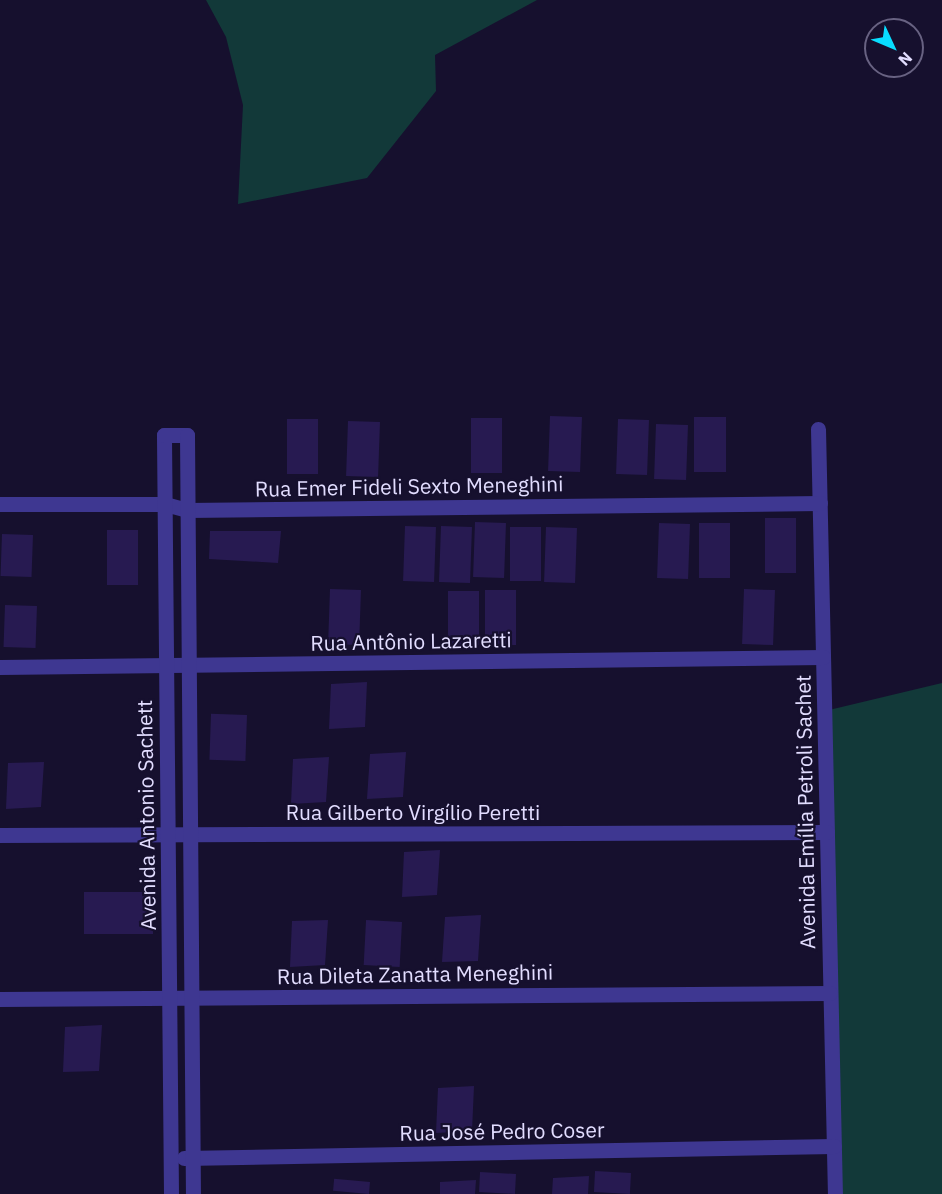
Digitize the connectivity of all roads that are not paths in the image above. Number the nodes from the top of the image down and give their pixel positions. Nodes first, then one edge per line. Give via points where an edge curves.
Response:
1 (818, 429) dead end
2 (820, 503) junction
3 (0, 504) edge
4 (165, 504) junction
5 (187, 510) junction
6 (823, 657) junction
7 (188, 665) junction
8 (165, 666) junction
9 (0, 667) edge
10 (827, 832) junction
11 (167, 834) junction
12 (190, 834) junction
13 (0, 835) edge
14 (831, 993) junction
15 (170, 997) junction
16 (191, 997) junction
17 (0, 999) edge
18 (834, 1146) junction
19 (192, 1158) junction
20 (172, 1159) junction
21 (171, 1194) edge
22 (193, 1194) edge
23 (835, 1194) edge

1 - 2 street, Avenida Emília Petroli Sachet
2 - 5 street, Rua Emer Fideli Sexto Meneghini
2 - 6 street, Avenida Emília Petroli Sachet
3 - 4 street, Rua Emer Fideli Sexto Meneghini
4 - 5 street, Rua Emer Fideli Sexto Meneghini
4 - 5 street, Avenida Antonio Sachett via 164,435 187,435
4 - 8 street, Avenida Antonio Sachett
5 - 7 street, Avenida Antonio Sachett
6 - 7 street, Rua Antônio Lazaretti
6 - 10 street, Avenida Emília Petroli Sachet
7 - 8 street, Rua Antônio Lazaretti
7 - 12 street, Avenida Antonio Sachett
8 - 9 street, Rua Antônio Lazaretti
8 - 11 street, Avenida Antonio Sachett
10 - 12 street, Rua Gilberto Virgílio Peretti
10 - 14 street, Avenida Emília Petroli Sachet
11 - 12 street, Rua Gilberto Virgílio Peretti
11 - 13 street, Rua Gilberto Virgílio Peretti
11 - 15 street, Avenida Antonio Sachett
12 - 16 street, Avenida Antonio Sachett
14 - 16 street, Rua Dileta Zanatta Meneghini
14 - 18 street, Avenida Emília Petroli Sachet
15 - 16 street, Rua Dileta Zanatta Meneghini
15 - 17 street, Rua Dileta Zanatta Meneghini
15 - 20 street, Avenida Antonio Sachett
16 - 19 street, Avenida Antonio Sachett
18 - 19 street, Rua José Pedro Coser
18 - 23 street, Avenida Emília Petroli Sachet
19 - 20 street, Rua José Pedro Coser
19 - 22 street, Avenida Antonio Sachett
20 - 21 street, Avenida Antonio Sachett

